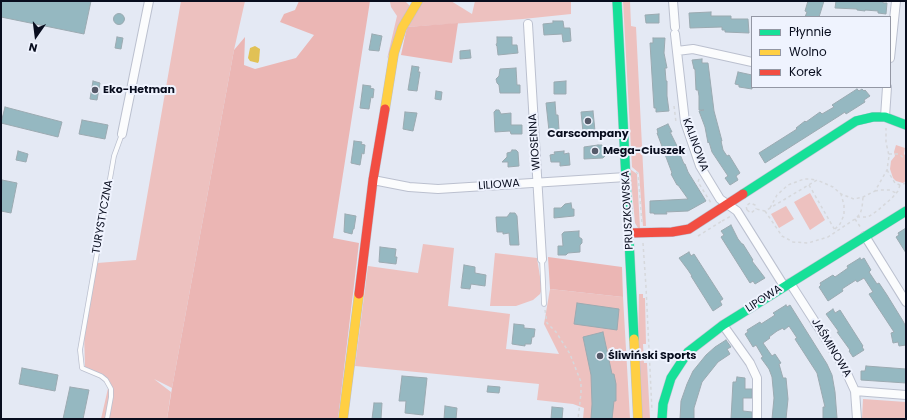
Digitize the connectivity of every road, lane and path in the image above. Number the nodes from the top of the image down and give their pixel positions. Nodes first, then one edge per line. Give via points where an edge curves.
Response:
1 (149, 1) edge
2 (418, 1) edge
3 (617, 1) edge
4 (673, 1) edge
5 (896, 1) edge
6 (528, 24) dead end
7 (891, 29) edge
8 (677, 52) junction
9 (751, 62) edge
10 (887, 88) edge
11 (886, 120) junction
12 (906, 124) edge
13 (122, 134) joint
14 (889, 154) junction
15 (906, 160) edge
16 (887, 170) junction
17 (626, 177) junction
18 (373, 180) junction
19 (817, 180) junction
20 (538, 182) junction
21 (906, 183) edge
22 (808, 185) junction
23 (900, 185) junction
24 (875, 191) junction
25 (896, 193) junction
26 (841, 194) junction
27 (863, 198) junction
28 (728, 205) junction
29 (770, 208) junction
30 (756, 209) junction
31 (765, 211) junction
32 (906, 211) edge
33 (856, 218) junction
34 (835, 231) junction
35 (863, 232) junction
36 (630, 233) junction
37 (642, 237) dead end
38 (542, 259) joint
39 (787, 284) junction
40 (906, 302) edge
41 (544, 304) joint
42 (723, 325) junction
43 (855, 391) junction
44 (906, 395) edge
45 (652, 412) dead end
46 (107, 419) edge
47 (343, 419) edge
48 (578, 419) edge
49 (638, 419) edge
50 (662, 419) edge
51 (757, 419) edge
52 (857, 419) edge

1 - 13 street, TURYSTYCZNA
2 - 18 street via 402,28 394,54
3 - 17 street, PRUSZKOWSKA
4 - 8 street, KALINOWA
5 - 7 street
6 - 20 street, WIOSENNA
8 - 9 street via 693,49
8 - 28 street, KALINOWA via 685,122 700,166 720,199
10 - 11 street
11 - 12 street
11 - 14 path
11 - 28 street via 873,117 856,121
13 - 46 lane, TURYSTYCZNA via 114,156 80,350 82,368 101,376 111,389
14 - 15 path via 899,154
14 - 16 path
16 - 23 path via 895,183
16 - 24 path
17 - 20 street, LILIOWA
17 - 36 street, PRUSZKOWSKA
18 - 20 street, LILIOWA via 438,189
18 - 47 street
19 - 22 path
19 - 26 path via 833,187
19 - 29 path via 809,179 788,185 777,195
20 - 38 street, WIOSENNA
21 - 23 path
22 - 29 path
22 - 34 path
23 - 25 path
24 - 25 path via 890,190
24 - 27 path
25 - 33 path via 873,214
26 - 27 path via 854,199
26 - 34 path via 844,215
27 - 33 path via 862,208
28 - 36 street via 688,229
28 - 39 street, KALINOWA via 737,211
29 - 31 path
30 - 30 path via 753,204 746,206 750,213
30 - 31 path
31 - 34 path via 782,236 793,242 816,242
32 - 35 street, LIPOWA
33 - 34 path
33 - 35 path
35 - 39 street, LIPOWA
35 - 40 street
36 - 49 street, PRUSZKOWSKA
37 - 45 path
38 - 41 lane
39 - 42 street, LIPOWA
39 - 43 street, JAŚMINOWA via 844,367
41 - 48 path via 547,323 570,354 581,382
42 - 50 street, LIPOWA via 688,352 671,378 663,404
42 - 51 street via 750,363 757,378
43 - 44 street
43 - 52 street, JAŚMINOWA

